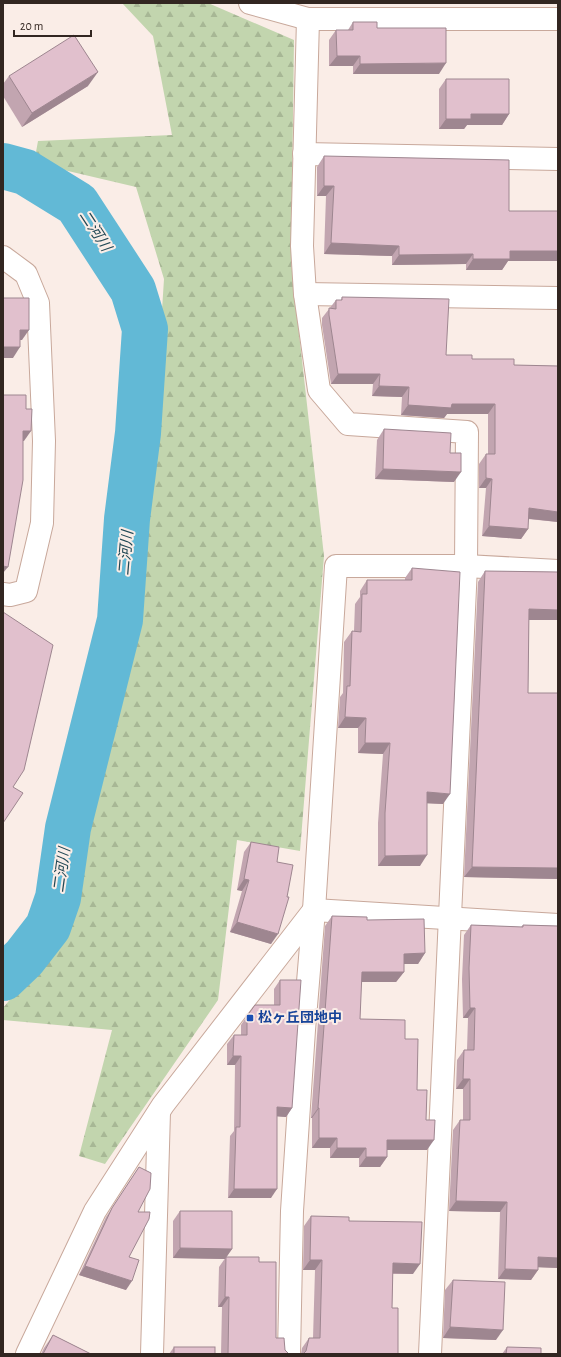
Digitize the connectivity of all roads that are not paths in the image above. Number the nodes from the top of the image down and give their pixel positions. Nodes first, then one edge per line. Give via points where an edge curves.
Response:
1 (250, 3) edge
2 (308, 19) junction
3 (558, 19) edge
4 (304, 154) junction
5 (558, 159) edge
6 (3, 257) edge
7 (305, 294) junction
8 (558, 298) edge
9 (466, 566) junction
10 (558, 571) edge
11 (3, 594) edge
12 (314, 910) junction
13 (450, 919) junction
14 (558, 925) edge
15 (158, 1112) junction
16 (27, 1354) edge
17 (152, 1354) edge
18 (289, 1354) edge
19 (430, 1354) edge

1 - 2 street
2 - 3 street
2 - 4 street
4 - 5 street
4 - 7 street via 302,246
6 - 11 street via 26,274 38,303 44,441 42,524 26,591
7 - 8 street
7 - 9 street via 319,390 348,424 468,432
9 - 10 street
9 - 12 street via 336,566
9 - 13 street
12 - 13 street
12 - 15 street
12 - 18 street via 292,1212
13 - 14 street
13 - 19 street
15 - 16 street via 95,1211
15 - 17 street

